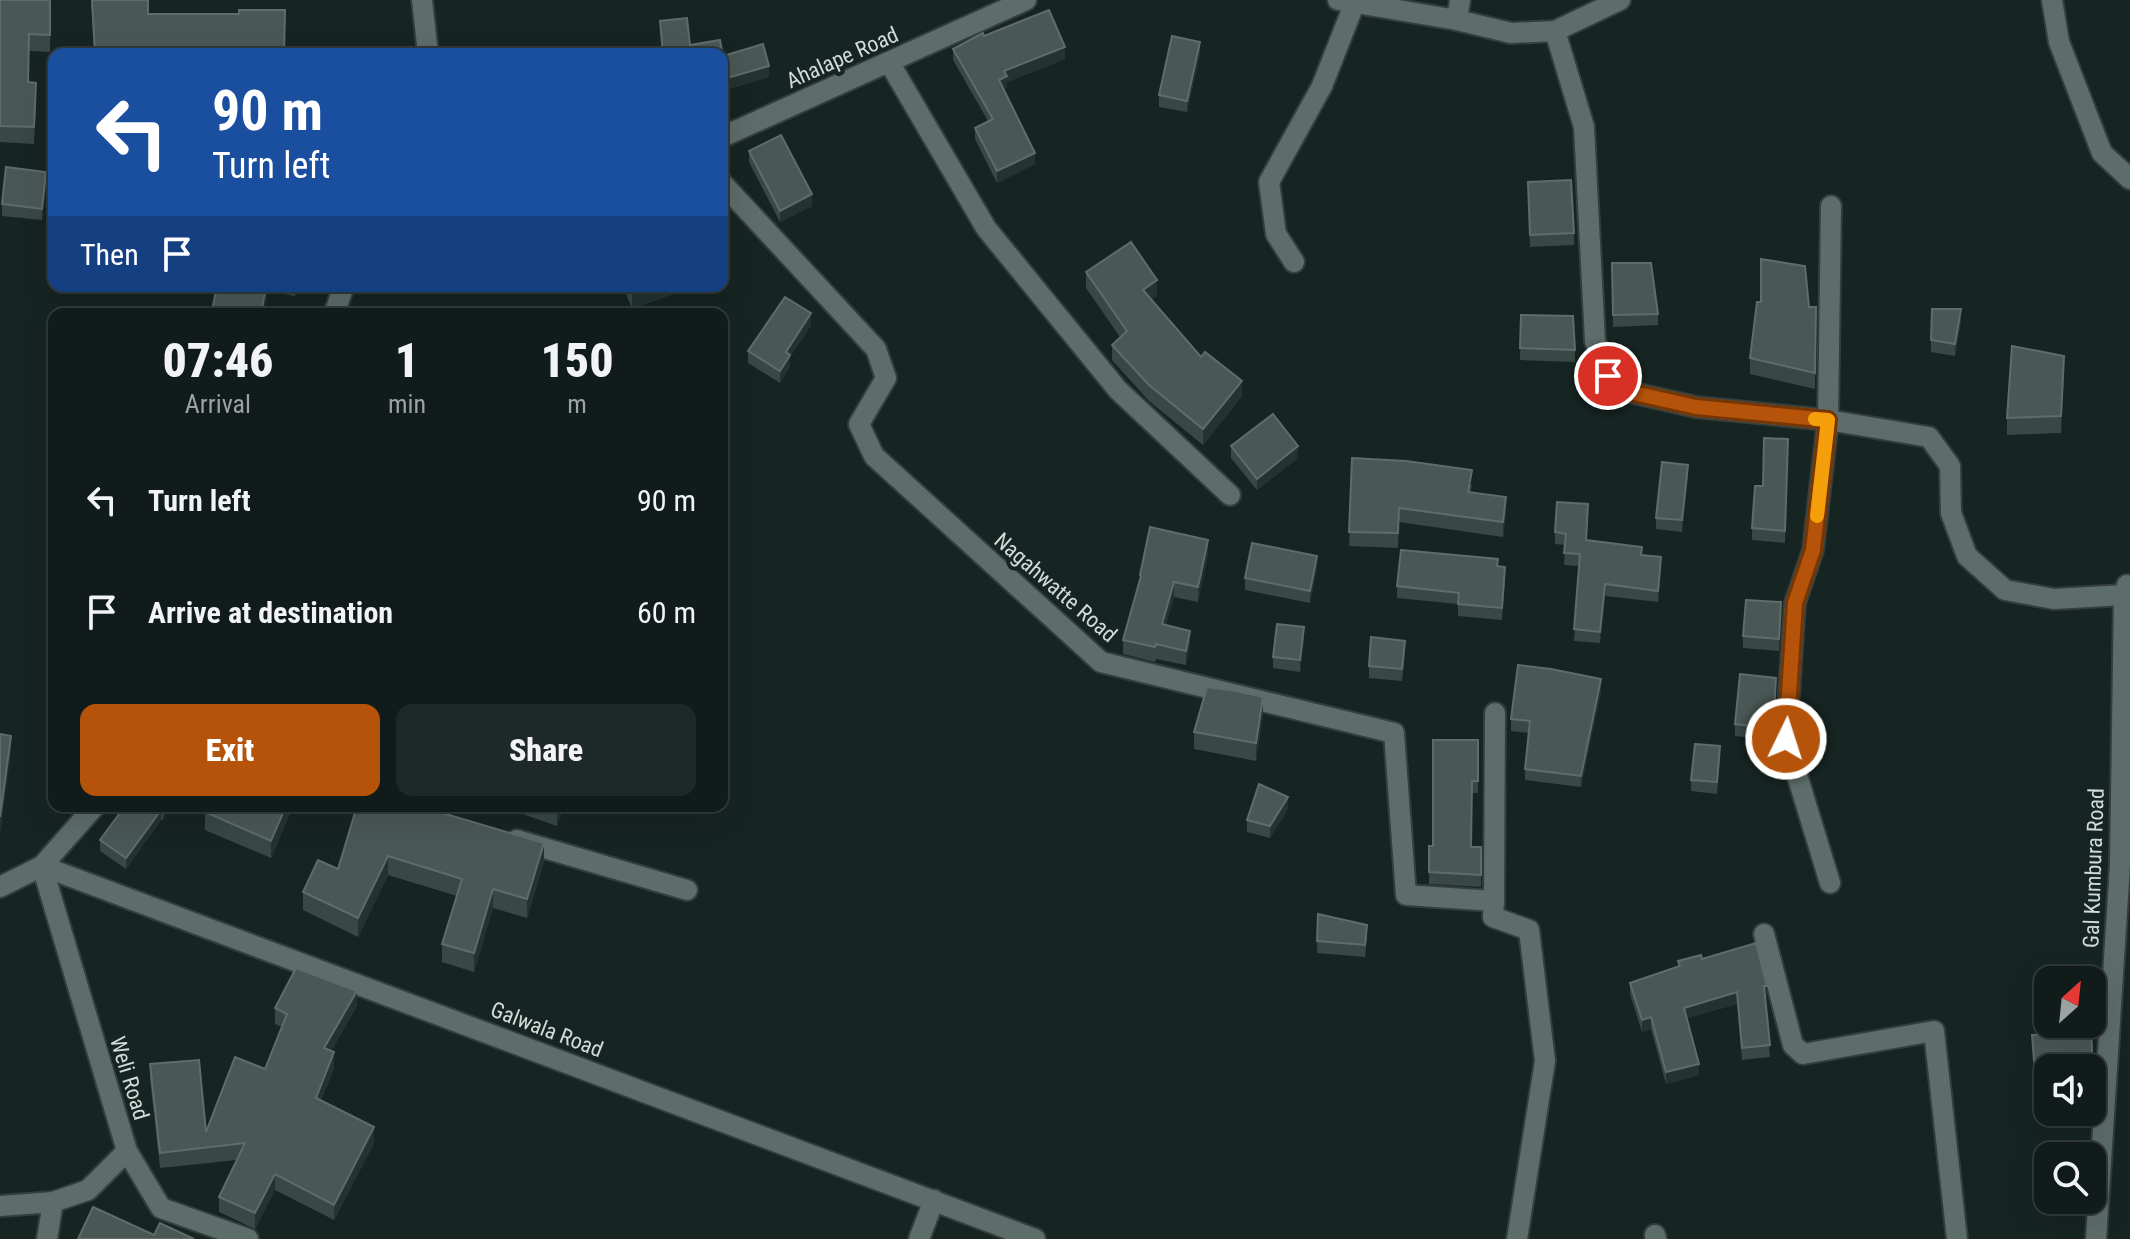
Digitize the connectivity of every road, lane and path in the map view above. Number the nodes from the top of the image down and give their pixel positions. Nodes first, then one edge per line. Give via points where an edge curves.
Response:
1 (422, 0) edge
2 (1026, 0) edge
3 (1620, 0) edge
4 (2052, 0) edge
5 (1347, 1) edge
6 (1458, 10) edge
7 (1555, 31) junction
8 (427, 48) edge
9 (889, 62) junction
10 (728, 134) edge
11 (2130, 179) edge
12 (728, 189) edge
13 (1831, 206) dead end
14 (1294, 262) dead end
15 (1828, 420) junction
16 (1230, 495) dead end
17 (2127, 590) edge
18 (1495, 713) dead end
19 (90, 812) edge
20 (492, 833) edge
21 (42, 866) junction
22 (1830, 883) dead end
23 (0, 887) edge
24 (687, 890) dead end
25 (1494, 901) junction
26 (1764, 934) dead end
27 (2120, 1003) edge
28 (127, 1151) junction
29 (934, 1200) junction
30 (53, 1202) junction
31 (0, 1206) edge
32 (47, 1239) edge
33 (248, 1239) edge
34 (919, 1239) edge
35 (1035, 1239) edge
36 (1517, 1239) edge
37 (1957, 1239) edge
38 (2096, 1239) edge

1 - 8 street
2 - 9 street, Ahalape Road
3 - 7 street
4 - 11 street via 2059,42 2102,153
5 - 6 street
5 - 14 street via 1322,86 1269,182 1276,234
6 - 7 street via 1511,33
7 - 15 street via 1584,127 1595,341 1608,376 1625,391 1696,407
9 - 10 street, Ahalape Road
9 - 16 street via 986,228 1118,390
12 - 25 street, Nagahwatte Road via 876,349 886,378 859,424 874,456 1101,662 1394,733 1406,895
13 - 15 street
15 - 17 street via 1929,437 1950,466 1951,513 1967,556 2005,590 2054,599
15 - 22 street via 1813,550 1795,603 1786,739
17 - 27 street, Gal Kumbura Road
18 - 25 street
19 - 21 street
20 - 24 street
21 - 23 street
21 - 28 street, Weli Road
21 - 29 street, Galwala Road
25 - 36 street via 1493,917 1529,930 1545,1061
26 - 37 street via 1793,1045 1803,1054 1934,1031
27 - 38 street, Gal Kumbura Road
28 - 30 street via 88,1190
28 - 33 street, Weli Road via 161,1208
29 - 34 street
29 - 35 street, Galwala Road
30 - 31 street
30 - 32 street

